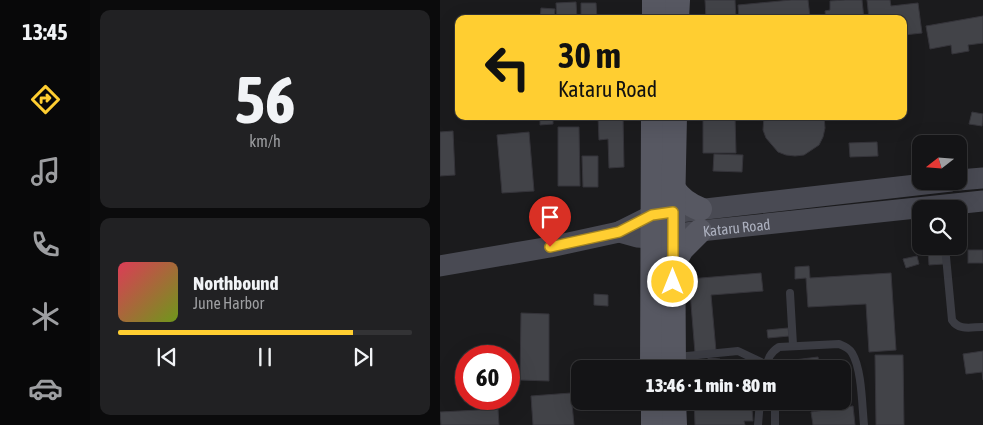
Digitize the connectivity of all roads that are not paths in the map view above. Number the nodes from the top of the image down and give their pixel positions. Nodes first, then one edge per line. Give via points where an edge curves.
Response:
1 (654, 0) edge
2 (678, 0) edge
3 (654, 15) edge
4 (677, 15) edge
5 (653, 120) edge
6 (675, 120) edge
7 (983, 178) edge
8 (968, 179) edge
9 (912, 187) edge
10 (673, 188) junction
11 (983, 201) edge
12 (967, 203) edge
13 (912, 209) edge
14 (700, 220) junction
15 (663, 225) junction
16 (946, 255) edge
17 (673, 264) junction
18 (440, 266) edge
19 (790, 293) dead end
20 (983, 327) edge
21 (793, 345) junction
22 (653, 360) edge
23 (674, 360) edge
24 (690, 360) edge
25 (754, 360) edge
26 (769, 360) edge
27 (653, 410) edge
28 (674, 410) edge
29 (759, 410) edge
30 (775, 410) edge
31 (653, 425) edge
32 (675, 425) edge
33 (758, 425) edge
34 (775, 425) edge
35 (864, 425) edge

1 - 3 main road
2 - 4 main road
5 - 15 main road
6 - 10 main road
7 - 8 street
9 - 14 street, Kataru Road
10 - 14 main road
10 - 15 main road
11 - 12 street, Kataru Road
13 - 14 street, Kataru Road
14 - 15 street, Kataru Road
14 - 17 main road
15 - 17 main road
15 - 18 street, Kataru Road
15 - 22 main road
16 - 20 lane via 952,320 960,327
17 - 23 main road
19 - 21 lane
21 - 26 lane via 772,351
21 - 35 lane via 840,344 852,352 858,367
24 - 25 lane via 738,351
27 - 31 main road
28 - 32 main road
29 - 33 lane
30 - 34 lane

